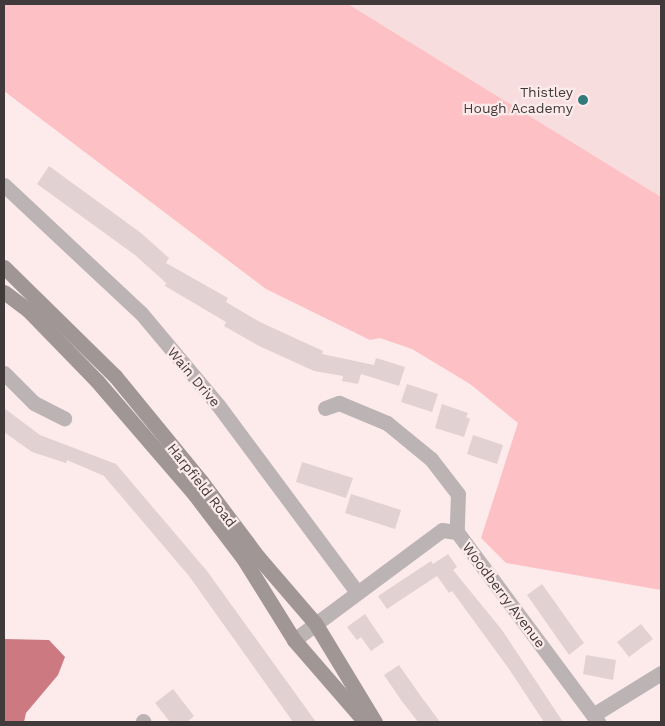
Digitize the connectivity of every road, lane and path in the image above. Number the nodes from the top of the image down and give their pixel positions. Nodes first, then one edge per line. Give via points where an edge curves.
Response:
1 (4, 185) edge
2 (4, 267) edge
3 (4, 292) edge
4 (4, 373) edge
5 (325, 408) dead end
6 (64, 418) dead end
7 (457, 532) junction
8 (357, 592) junction
9 (315, 624) junction
10 (294, 640) junction
11 (661, 673) edge
12 (595, 719) edge
13 (365, 722) edge
14 (374, 722) edge

1 - 8 street, Wain Drive via 141,313 218,405
2 - 9 street, Harpfield Road via 115,376
3 - 10 street, Harpfield Road via 28,310 97,381 195,495 243,558
4 - 6 street via 34,403
5 - 7 street via 339,403 387,423 432,459 458,494
7 - 8 street, Woodberry Avenue via 442,530
7 - 12 street, Woodberry Avenue
8 - 9 street, Woodberry Avenue
9 - 10 street, Woodberry Avenue
9 - 14 street, Harpfield Road
10 - 13 street, Harpfield Road
11 - 12 street

